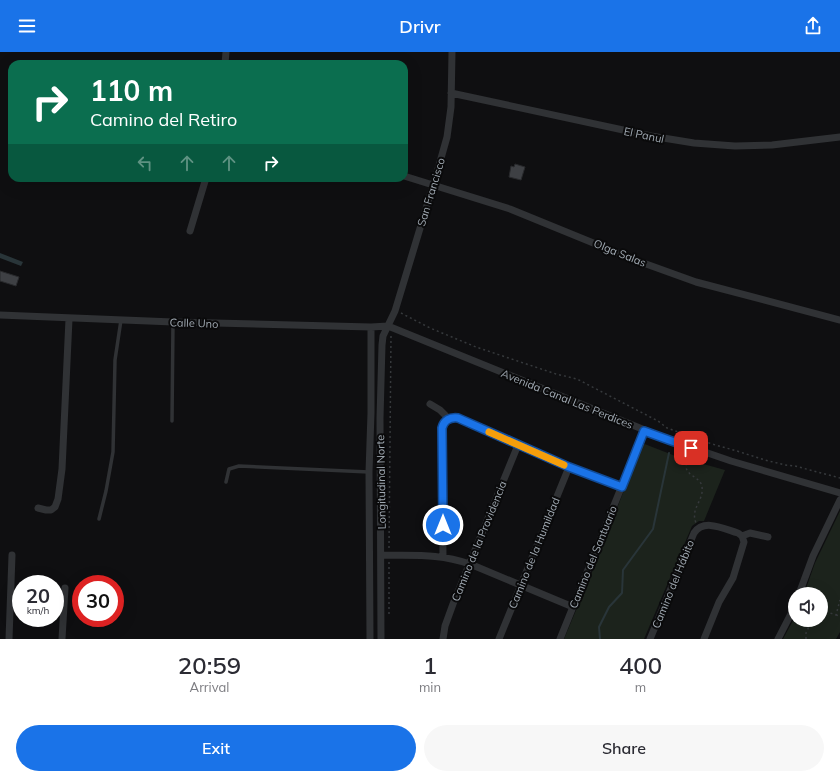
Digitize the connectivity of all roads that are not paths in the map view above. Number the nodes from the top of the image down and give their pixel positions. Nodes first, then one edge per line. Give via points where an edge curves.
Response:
1 (452, 52) edge
2 (451, 93) junction
3 (840, 137) edge
4 (408, 177) edge
5 (205, 182) edge
6 (433, 185) junction
7 (190, 231) dead end
8 (0, 315) edge
9 (69, 318) junction
10 (121, 320) junction
11 (840, 320) edge
12 (173, 322) junction
13 (371, 327) junction
14 (390, 327) junction
15 (430, 404) dead end
16 (449, 419) junction
17 (172, 421) dead end
18 (644, 431) junction
19 (518, 445) junction
20 (569, 467) junction
21 (369, 472) junction
22 (226, 482) dead end
23 (622, 487) junction
24 (840, 493) edge
25 (840, 500) edge
26 (38, 508) dead end
27 (99, 519) dead end
28 (742, 536) junction
29 (768, 537) dead end
30 (12, 555) dead end
31 (385, 555) junction
32 (443, 557) junction
33 (470, 564) junction
34 (520, 586) junction
35 (802, 587) edge
36 (65, 588) dead end
37 (573, 607) junction
38 (788, 620) edge
39 (9, 639) edge
40 (62, 639) edge
41 (370, 639) edge
42 (381, 639) edge
43 (443, 639) edge
44 (499, 639) edge
45 (560, 639) edge
46 (650, 639) edge
47 (704, 639) edge
48 (778, 639) edge

1 - 2 street, San Francisco
2 - 3 street, El Panul via 694,143 766,146
2 - 6 street, San Francisco via 447,137
4 - 6 street, Olga Salas
5 - 7 street
6 - 11 street, Olga Salas via 516,212 696,282
6 - 14 street, San Francisco
8 - 9 street, Calle Uno
9 - 10 street, Calle Uno
9 - 26 street via 62,469 58,499 51,510
10 - 12 street, Calle Uno
10 - 27 lane via 115,360 113,452
12 - 13 street, Calle Uno
12 - 17 lane
13 - 14 street, Calle Uno
13 - 21 street, Longitudinal Norte
14 - 18 street, Avenida Canal Las Perdices
14 - 31 street, Longitudinal Norte via 383,336 382,345 380,418
15 - 16 street
16 - 19 street via 458,418
16 - 32 street via 442,428
18 - 23 street, Camino del Santuario
18 - 24 street, Avenida Canal Las Perdices via 691,448
19 - 20 street
19 - 33 street, Camino de la Providencia
20 - 23 street
20 - 34 street, Camino de la Humildad
21 - 22 lane via 239,466 229,470
21 - 41 street, Longitudinal Norte
23 - 37 street, Camino del Santuario
25 - 35 street via 813,556
28 - 29 street, Camino del Hábito via 750,533
28 - 46 street, Camino del Hábito via 711,525 699,528 694,533
28 - 47 street via 744,545 732,578
30 - 39 street
31 - 32 street
31 - 42 street, Longitudinal Norte
32 - 33 street
33 - 34 street
33 - 43 street, Camino de la Providencia via 449,615
34 - 37 street
34 - 44 street, Camino de la Humildad
36 - 40 street
37 - 45 street, Camino del Santuario
38 - 48 street

